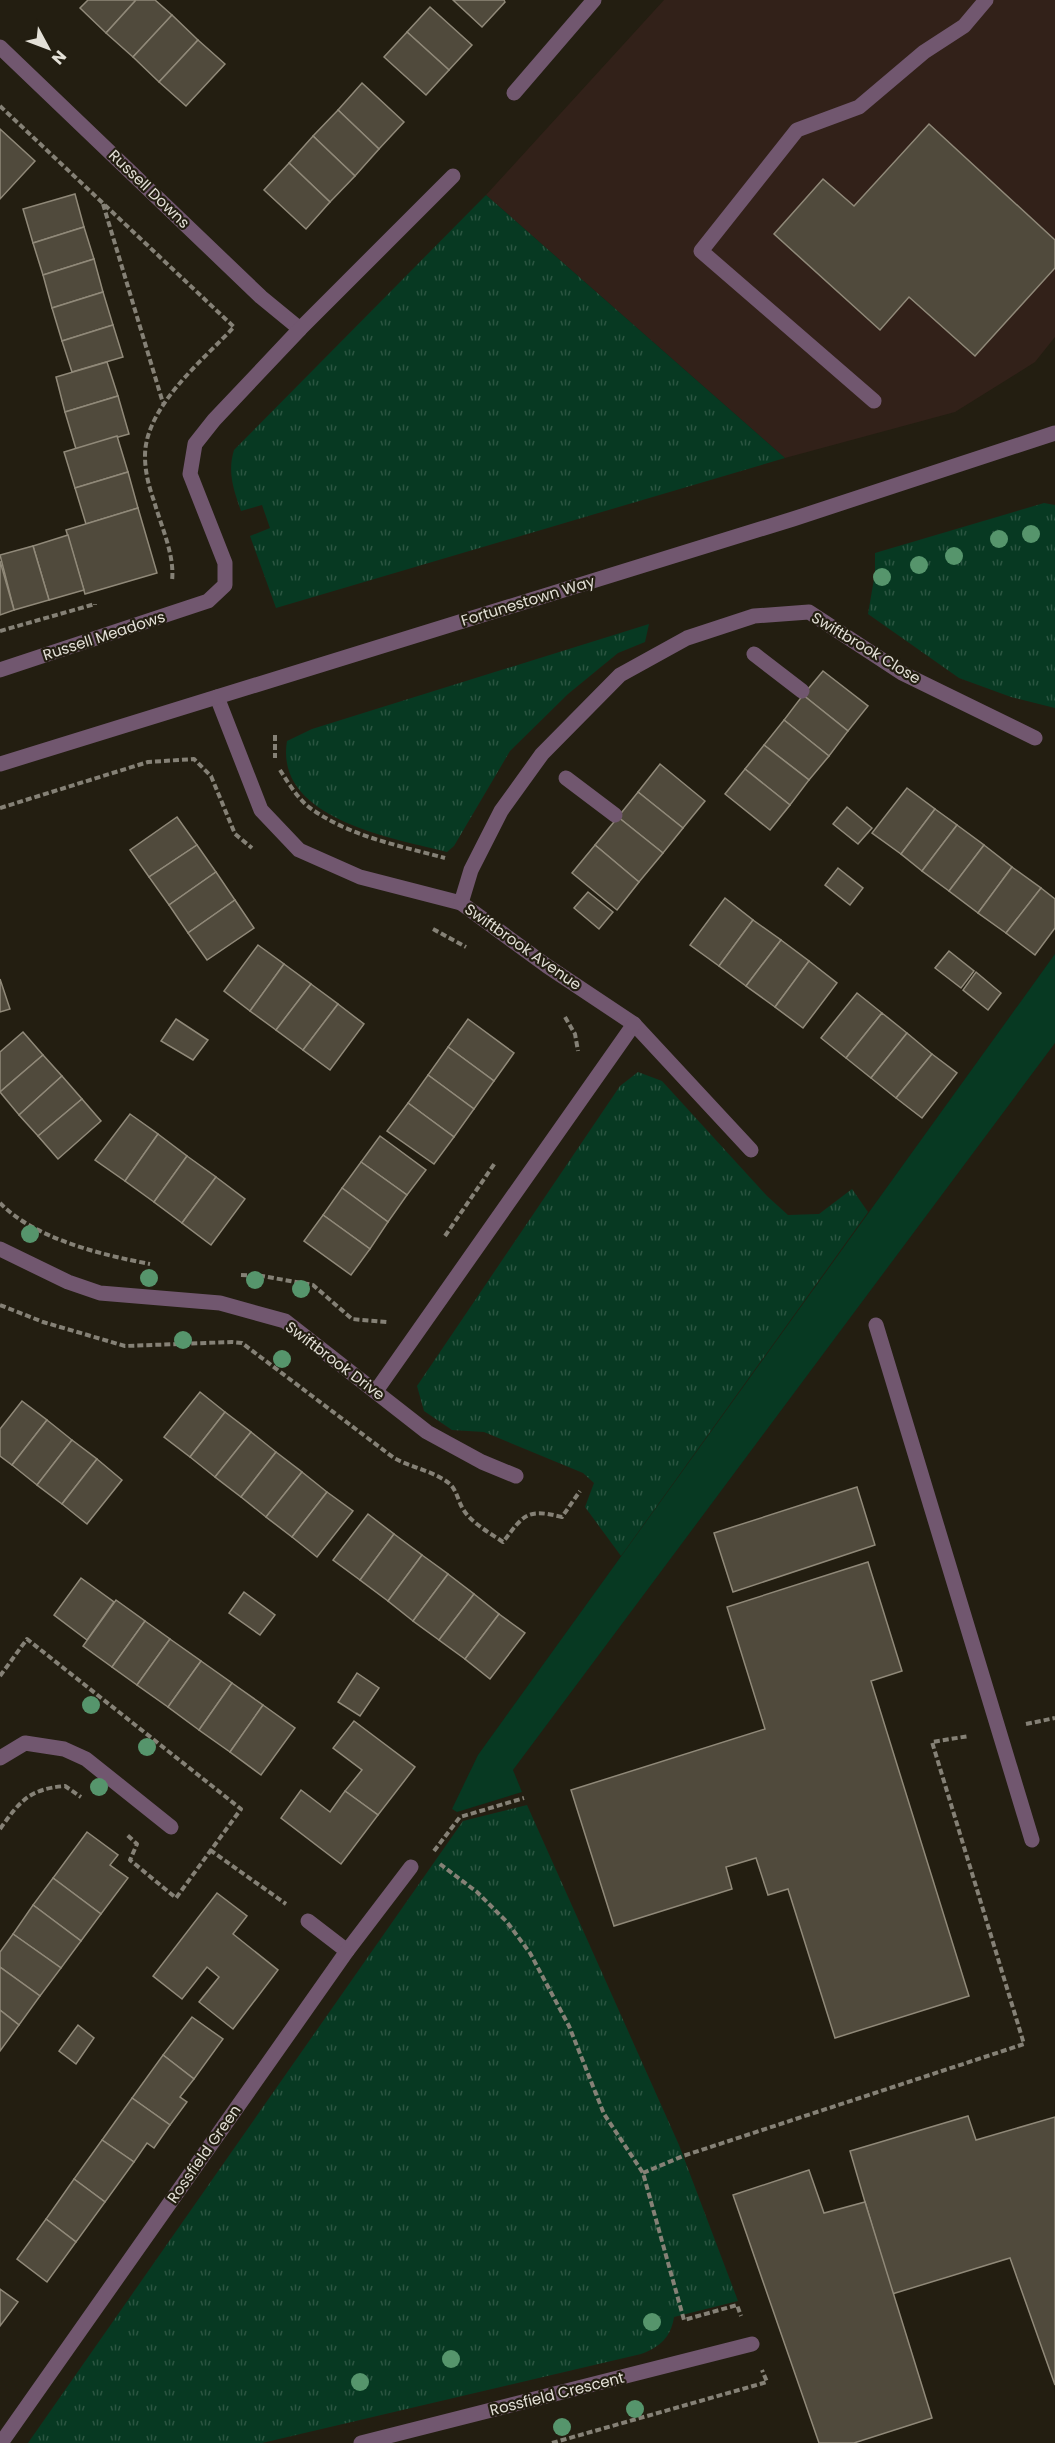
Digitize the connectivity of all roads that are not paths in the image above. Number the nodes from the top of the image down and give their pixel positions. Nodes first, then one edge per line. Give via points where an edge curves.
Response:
1 (594, 0) edge
2 (986, 0) edge
3 (0, 47) edge
4 (514, 93) dead end
5 (453, 176) dead end
6 (300, 329) junction
7 (873, 400) dead end
8 (1055, 433) edge
9 (754, 654) dead end
10 (0, 670) edge
11 (802, 691) dead end
12 (217, 698) junction
13 (1035, 738) dead end
14 (0, 764) edge
15 (566, 778) dead end
16 (615, 815) dead end
17 (460, 903) junction
18 (634, 1024) junction
19 (752, 1149) dead end
20 (0, 1249) edge
21 (876, 1325) dead end
22 (376, 1391) junction
23 (516, 1476) dead end
24 (0, 1758) edge
25 (171, 1827) dead end
26 (1032, 1840) dead end
27 (411, 1867) dead end
28 (308, 1921) dead end
29 (347, 1951) junction
30 (752, 2344) road end
31 (1, 2443) edge
32 (362, 2443) edge

1 - 4 street
2 - 7 street via 964,26 924,52 859,106 798,130 701,251
3 - 6 street, Russell Downs via 261,297
5 - 6 street
6 - 10 street, Russell Meadows via 195,444 190,474 225,563 225,585 208,601
8 - 12 street, Fortunestown Way
9 - 11 street
12 - 14 street, Fortunestown Way
12 - 17 street, Swiftbrook Avenue via 261,810 299,850 360,877
13 - 17 street, Swiftbrook Close via 902,673 809,612 754,616 687,639 620,675 542,754 501,811 471,870
15 - 16 street
17 - 18 street, Swiftbrook Avenue
18 - 19 street, Swiftbrook Avenue
18 - 22 street
20 - 22 street, Swiftbrook Drive via 100,1293 220,1304 285,1321
21 - 26 street
22 - 23 street, Swiftbrook Drive via 427,1432
24 - 25 street via 25,1743 64,1749 86,1759
27 - 29 street, Rossfield Green
28 - 29 street
29 - 31 street, Rossfield Green
30 - 32 street, Rossfield Crescent

